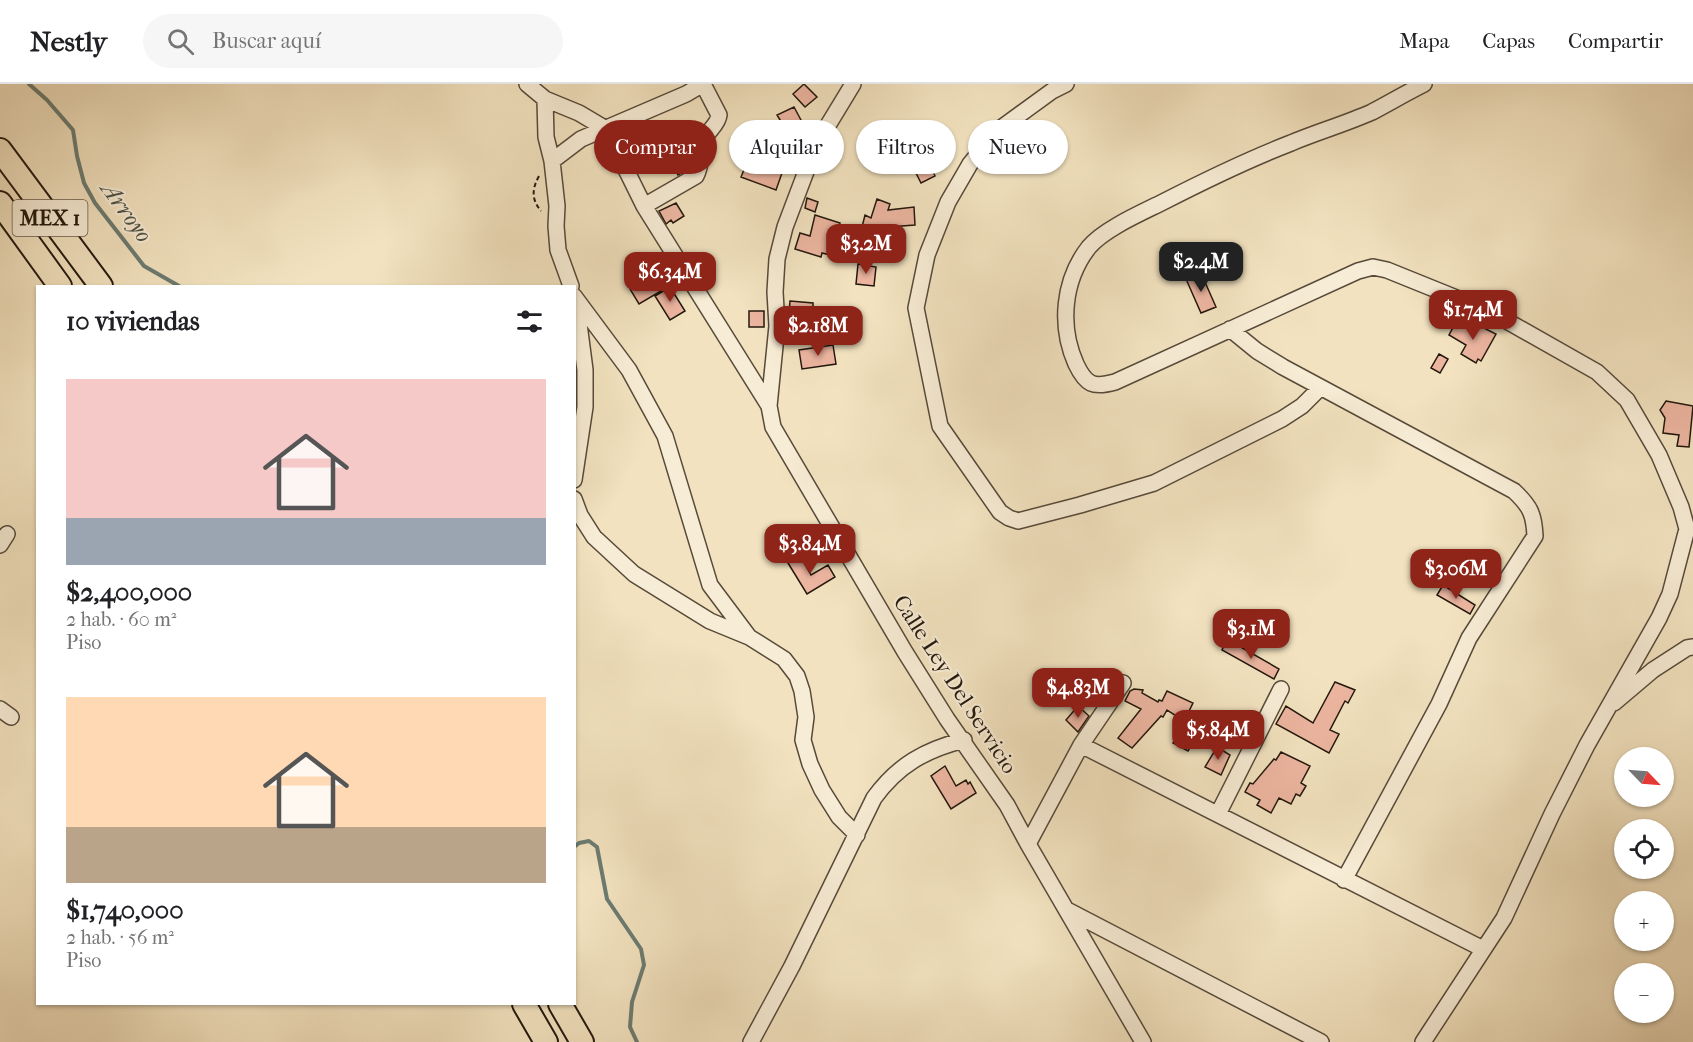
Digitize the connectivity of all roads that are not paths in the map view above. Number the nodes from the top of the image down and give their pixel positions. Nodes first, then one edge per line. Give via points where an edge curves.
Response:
1 (527, 84) edge
2 (703, 84) edge
3 (853, 84) edge
4 (1066, 84) edge
5 (1424, 84) edge
6 (545, 99) junction
7 (627, 120) edge
8 (594, 122) edge
9 (594, 134) edge
10 (0, 150) edge
11 (552, 161) junction
12 (628, 174) edge
13 (0, 203) edge
14 (644, 206) junction
15 (54, 278) edge
16 (69, 285) edge
17 (100, 285) edge
18 (571, 285) edge
19 (576, 297) edge
20 (576, 308) edge
21 (1230, 329) junction
22 (1320, 388) junction
23 (769, 406) junction
24 (576, 467) edge
25 (576, 504) edge
26 (1690, 529) edge
27 (749, 637) junction
28 (1693, 647) edge
29 (1123, 683) dead end
30 (1281, 689) dead end
31 (1609, 707) junction
32 (964, 740) junction
33 (1081, 745) junction
34 (1218, 813) junction
35 (857, 835) junction
36 (1028, 844) junction
37 (1344, 880) junction
38 (1067, 910) junction
39 (1484, 949) junction
40 (525, 1005) edge
41 (561, 1005) edge
42 (546, 1042) edge
43 (582, 1042) edge
44 (751, 1042) edge
45 (1143, 1042) edge
46 (1321, 1042) edge
47 (1423, 1042) edge

1 - 6 street
2 - 7 street
2 - 14 street via 719,115 705,138 700,168 696,176
3 - 23 street via 816,145 784,227 777,259 776,337
4 - 22 street via 997,131 970,164 948,202 927,255 916,308 940,426 1000,512 1018,521 1154,483 1282,419
5 - 21 street via 1369,113 1289,143 1121,223 1090,246 1077,265 1068,292 1065,319 1073,356 1082,375 1099,386
6 - 8 street
6 - 11 street via 546,137
9 - 11 street
10 - 17 highway, MEX 1
11 - 18 street via 558,250
12 - 14 street, Calle Ley Del Servicio
13 - 15 highway, MEX 1
14 - 23 street, Calle Ley Del Servicio
15 - 16 highway via 59,275
19 - 27 street via 629,370 652,410 665,436 710,585
20 - 24 street via 585,370 585,407
21 - 22 street via 1257,351
21 - 26 street via 1373,267 1491,312 1597,372 1627,400 1659,455
22 - 37 street via 1514,491 1527,504 1535,536 1469,638 1439,704
23 - 32 street, Calle Ley Del Servicio via 773,427 905,652
25 - 27 street via 594,537 634,574 710,621
26 - 31 street via 1670,594
27 - 35 street via 784,659 797,676 806,717 803,740 810,764 839,817
28 - 31 street via 1653,670
29 - 33 street
30 - 34 street
31 - 39 street via 1552,814 1504,918
32 - 35 street via 939,747 899,769 874,798
32 - 36 street, Calle Ley Del Servicio
33 - 34 street
33 - 36 street
34 - 37 street
35 - 44 street
36 - 38 street, Calle Ley Del Servicio
37 - 39 street
38 - 45 street, Calle Ley Del Servicio
38 - 46 street
39 - 47 street
40 - 42 highway
41 - 43 highway

